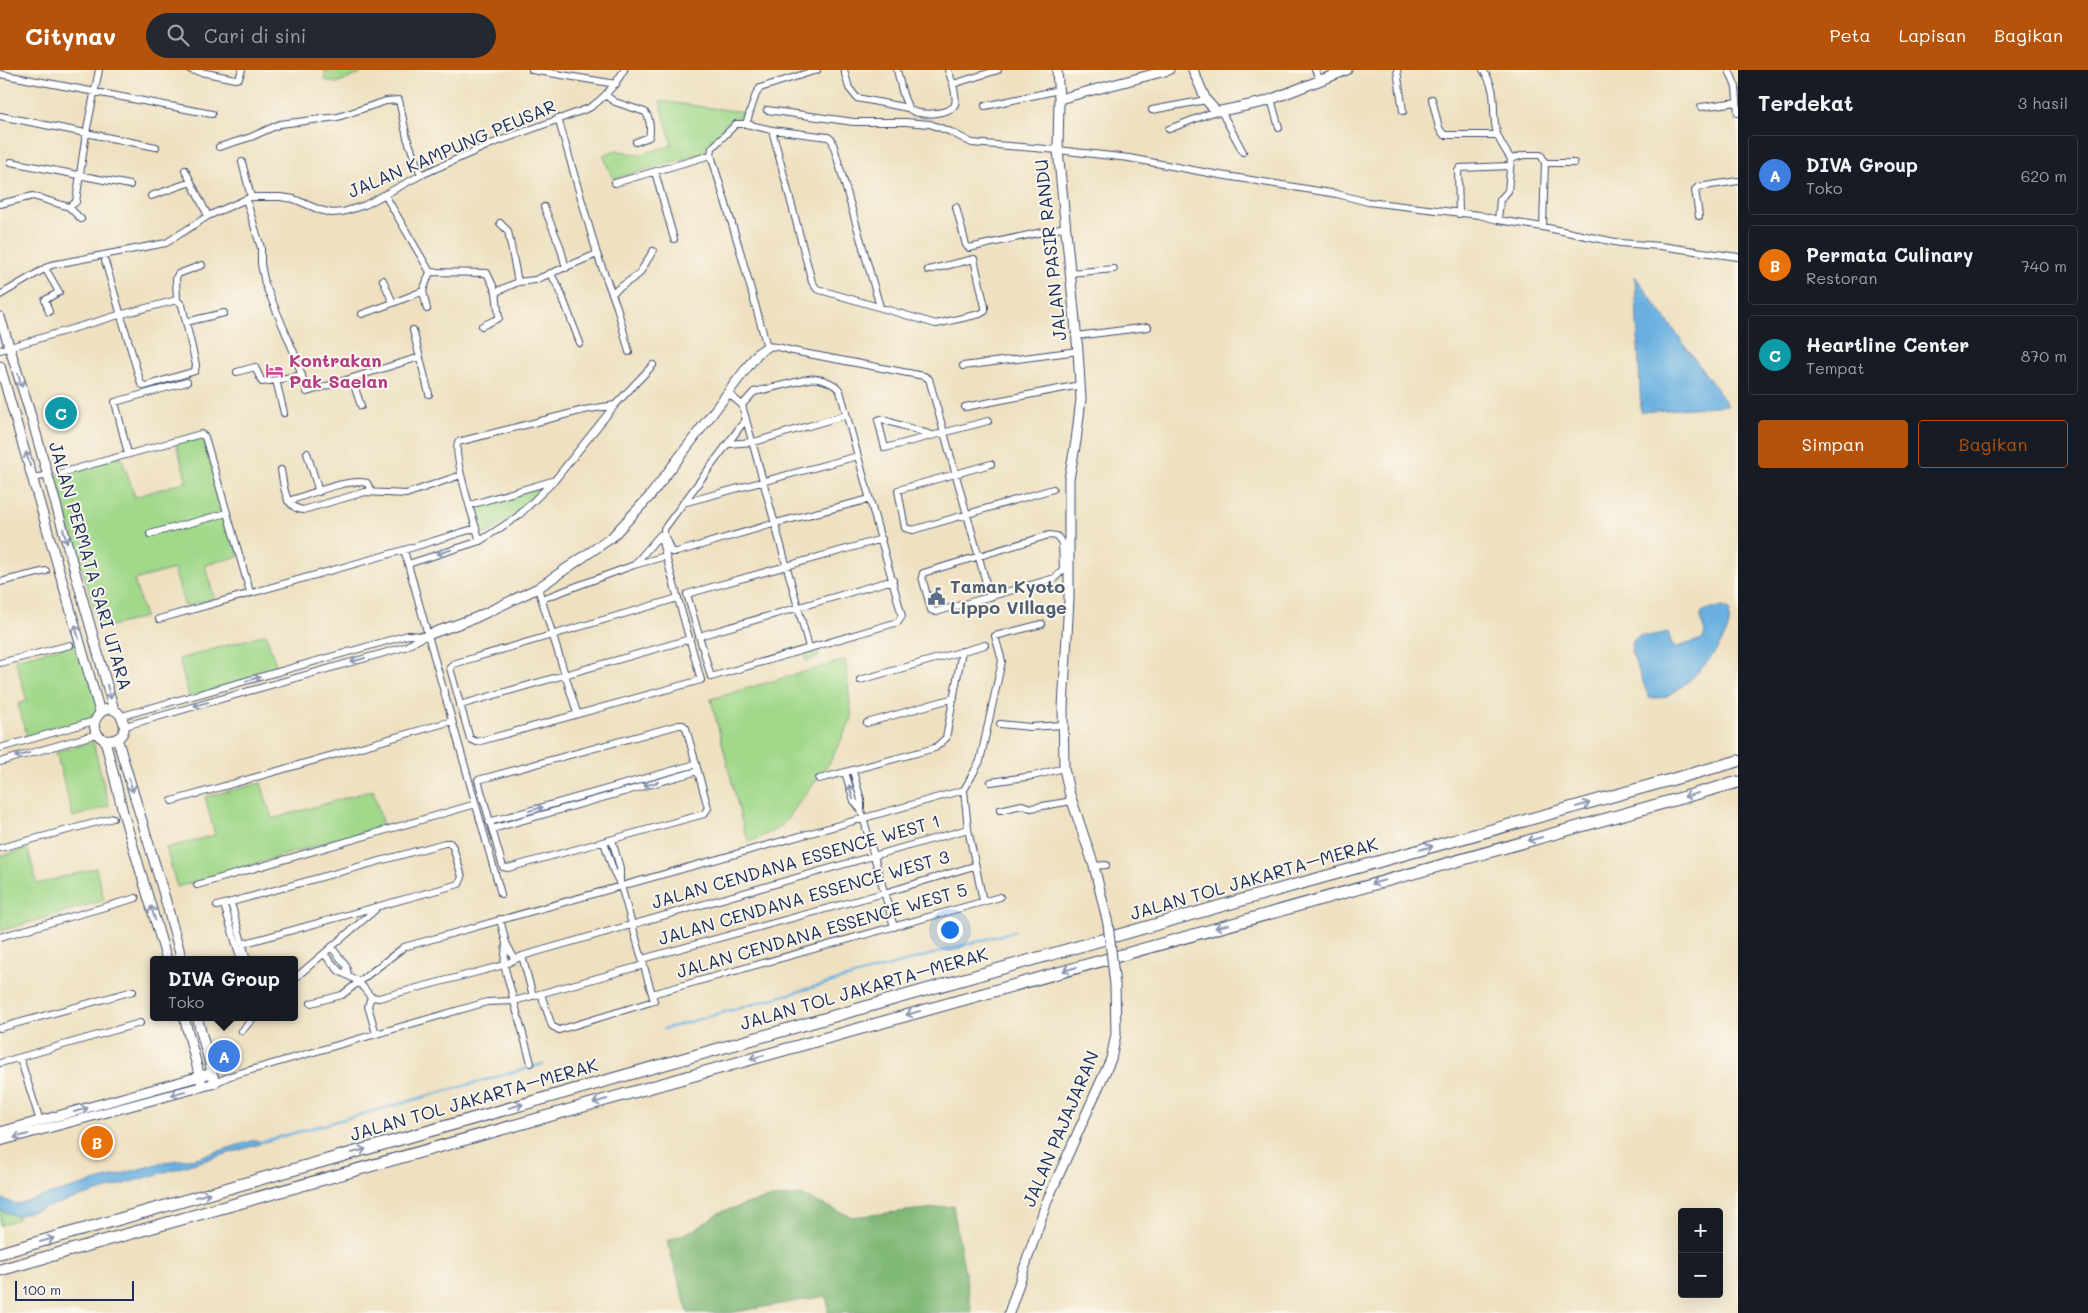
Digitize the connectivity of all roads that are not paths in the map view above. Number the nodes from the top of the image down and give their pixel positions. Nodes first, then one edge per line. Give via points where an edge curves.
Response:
1 (99, 70) edge
2 (191, 70) edge
3 (242, 70) edge
4 (532, 70) edge
5 (624, 70) edge
6 (817, 70) edge
7 (844, 70) edge
8 (897, 70) edge
9 (948, 70) edge
10 (998, 70) edge
11 (1057, 70) edge
12 (1169, 70) edge
13 (1193, 70) edge
14 (1314, 70) edge
15 (1348, 70) edge
16 (1397, 70) edge
17 (1483, 70) edge
18 (1729, 70) edge
19 (1142, 73) edge
20 (0, 74) edge
21 (1320, 80) junction
22 (616, 84) junction
23 (953, 84) junction
24 (94, 91) junction
25 (1059, 94) junction
26 (605, 95) junction
27 (1271, 99) junction
28 (1432, 99) dead end
29 (1206, 100) junction
30 (1737, 102) edge
31 (985, 106) dead end
32 (1701, 107) dead end
33 (908, 108) junction
34 (767, 110) dead end
35 (1152, 110) dead end
36 (1218, 111) junction
37 (1403, 112) dead end
38 (1738, 113) edge
39 (212, 114) dead end
40 (0, 116) edge
41 (558, 118) junction
42 (746, 124) junction
43 (1279, 128) dead end
44 (1169, 129) dead end
45 (772, 130) junction
46 (86, 133) junction
47 (1497, 135) junction
48 (636, 142) dead end
49 (156, 147) dead end
50 (219, 147) dead end
51 (1058, 150) junction
52 (1243, 152) dead end
53 (711, 156) junction
54 (11, 162) dead end
55 (242, 162) dead end
56 (1510, 162) junction
57 (1545, 163) junction
58 (1574, 163) dead end
59 (185, 170) dead end
60 (655, 172) junction
61 (421, 175) junction
62 (80, 176) junction
63 (1738, 181) edge
64 (191, 182) junction
65 (615, 183) dead end
66 (130, 186) dead end
67 (385, 195) junction
68 (152, 196) dead end
69 (248, 198) junction
70 (0, 204) edge
71 (69, 207) junction
72 (544, 207) dead end
73 (956, 207) dead end
74 (1459, 214) junction
75 (208, 216) junction
76 (1699, 216) dead end
77 (82, 219) dead end
78 (1498, 220) junction
79 (500, 223) dead end
80 (1065, 227) junction
81 (1543, 227) junction
82 (674, 239) dead end
83 (653, 251) dead end
84 (597, 254) junction
85 (1738, 257) edge
86 (105, 260) dead end
87 (202, 265) dead end
88 (45, 268) junction
89 (566, 268) junction
90 (1114, 269) dead end
91 (928, 270) dead end
92 (430, 272) junction
93 (550, 273) junction
94 (1070, 273) junction
95 (383, 280) dead end
96 (518, 282) junction
97 (423, 291) junction
98 (496, 292) junction
99 (612, 293) junction
100 (0, 295) edge
101 (177, 300) junction
102 (393, 303) junction
103 (880, 307) junction
104 (427, 309) dead end
105 (49, 312) dead end
106 (224, 313) dead end
107 (120, 314) junction
108 (362, 314) dead end
109 (0, 316) edge
110 (186, 322) junction
111 (482, 326) dead end
112 (1148, 327) dead end
113 (413, 330) dead end
114 (1076, 336) junction
115 (580, 343) dead end
116 (767, 347) junction
117 (10, 348) junction
118 (0, 350) edge
119 (1078, 351) junction
120 (629, 352) dead end
121 (420, 357) junction
122 (653, 365) dead end
123 (0, 366) edge
124 (963, 366) dead end
125 (238, 372) dead end
126 (302, 375) junction
127 (352, 379) junction
128 (276, 380) junction
129 (187, 382) dead end
130 (1080, 385) junction
131 (728, 393) junction
132 (429, 394) dead end
133 (615, 405) junction
134 (742, 405) junction
135 (362, 406) dead end
136 (965, 407) dead end
137 (284, 413) dead end
138 (846, 415) junction
139 (746, 419) junction
140 (988, 422) dead end
141 (945, 432) junction
142 (932, 435) junction
143 (754, 442) junction
144 (728, 444) junction
145 (307, 453) dead end
146 (128, 454) junction
147 (858, 456) junction
148 (991, 464) dead end
149 (280, 470) dead end
150 (61, 473) dead end
151 (956, 474) junction
152 (48, 475) junction
153 (462, 475) junction
154 (34, 478) junction
155 (554, 481) junction
156 (764, 482) junction
157 (1053, 489) dead end
158 (319, 492) junction
159 (372, 492) junction
160 (870, 499) junction
161 (288, 501) junction
162 (683, 503) junction
163 (470, 505) junction
164 (227, 513) junction
165 (968, 514) junction
166 (776, 523) junction
167 (476, 528) junction
168 (150, 534) dead end
169 (882, 539) junction
170 (480, 541) junction
171 (404, 550) junction
172 (666, 556) junction
173 (979, 556) junction
174 (408, 564) junction
175 (634, 565) junction
176 (787, 566) junction
177 (46, 571) dead end
178 (893, 580) junction
179 (0, 582) edge
180 (538, 588) junction
181 (250, 592) junction
182 (678, 598) junction
183 (990, 598) junction
184 (542, 600) junction
185 (798, 607) junction
186 (159, 618) dead end
187 (1042, 624) dead end
188 (553, 634) junction
189 (425, 635) junction
190 (699, 636) junction
191 (690, 639) junction
192 (986, 644) dead end
193 (70, 645) dead end
194 (810, 648) junction
195 (962, 651) junction
196 (0, 663) edge
197 (566, 675) junction
198 (860, 680) dead end
199 (954, 698) junction
200 (460, 705) junction
201 (114, 710) junction
202 (100, 712) junction
203 (577, 713) junction
204 (122, 716) junction
205 (94, 721) junction
206 (452, 721) junction
207 (867, 724) dead end
208 (1000, 724) dead end
209 (1063, 725) junction
210 (125, 726) junction
211 (97, 734) junction
212 (47, 735) junction
213 (117, 738) junction
214 (105, 740) junction
215 (51, 747) junction
216 (0, 748) edge
217 (1738, 761) edge
218 (0, 762) edge
219 (696, 764) junction
220 (1064, 768) junction
221 (853, 770) junction
222 (698, 771) junction
223 (845, 772) junction
224 (819, 779) dead end
225 (991, 782) dead end
226 (1738, 782) edge
227 (964, 790) junction
228 (599, 791) junction
229 (601, 798) junction
230 (172, 801) dead end
231 (1072, 801) junction
232 (476, 804) junction
233 (860, 810) junction
234 (1000, 810) dead end
235 (113, 818) dead end
236 (863, 818) junction
237 (489, 822) junction
238 (492, 829) junction
239 (968, 829) junction
240 (612, 840) junction
241 (604, 842) junction
242 (0, 848) edge
243 (874, 856) junction
244 (1106, 865) dead end
245 (974, 866) junction
246 (1094, 866) junction
247 (197, 885) dead end
248 (621, 886) junction
249 (884, 892) junction
250 (501, 894) dead end
251 (1000, 897) dead end
252 (136, 898) dead end
253 (983, 901) junction
254 (224, 905) junction
255 (378, 907) junction
256 (500, 919) junction
257 (632, 924) junction
258 (894, 927) junction
259 (0, 936) edge
260 (506, 943) junction
261 (242, 944) junction
262 (331, 947) junction
263 (324, 954) junction
264 (166, 956) edge
265 (181, 956) edge
266 (240, 956) edge
267 (246, 956) edge
268 (522, 956) junction
269 (514, 958) junction
270 (643, 962) junction
271 (504, 965) junction
272 (348, 974) junction
273 (298, 975) edge
274 (358, 981) junction
275 (133, 991) dead end
276 (541, 994) junction
277 (652, 994) junction
278 (533, 996) junction
279 (371, 997) junction
280 (514, 1001) junction
281 (311, 1003) dead end
282 (185, 1021) edge
283 (198, 1021) edge
284 (251, 1021) edge
285 (140, 1023) dead end
286 (0, 1028) edge
287 (242, 1031) dead end
288 (376, 1034) junction
289 (20, 1058) junction
290 (0, 1063) edge
291 (531, 1064) dead end
292 (212, 1073) junction
293 (200, 1076) junction
294 (230, 1076) junction
295 (215, 1083) junction
296 (203, 1086) junction
297 (40, 1121) junction
298 (0, 1132) edge
299 (0, 1141) edge
300 (0, 1253) edge
301 (0, 1270) edge
302 (1009, 1313) edge

1 - 24 street
2 - 3 street via 236,79
4 - 22 street
5 - 22 street, JALAN KAMPUNG PEUSAR
6 - 42 street via 763,86 756,94
7 - 33 street via 848,88 857,98
8 - 33 street
9 - 23 street
10 - 23 street
11 - 25 street, JALAN PASIR RANDU
12 - 19 street
13 - 29 street
14 - 21 street
15 - 21 street
16 - 37 street
17 - 47 street via 1494,91
18 - 30 street
19 - 25 street
20 - 24 street
21 - 27 street
22 - 26 street, JALAN KAMPUNG PEUSAR
23 - 33 street via 955,104 952,109 939,114 915,112
24 - 39 street
24 - 46 street
25 - 31 street
25 - 51 street, JALAN PASIR RANDU
26 - 41 street, JALAN KAMPUNG PEUSAR via 589,108
26 - 48 street via 648,115 649,137
27 - 36 street
27 - 43 street
28 - 47 street via 1439,128 1444,135
29 - 35 street
29 - 36 street
30 - 32 street
30 - 38 street
34 - 51 street via 854,122 930,124 973,143
36 - 44 street
36 - 52 street
40 - 46 street
41 - 61 street, JALAN KAMPUNG PEUSAR
41 - 84 street
42 - 45 street
42 - 53 street via 736,124 712,148
45 - 103 street via 814,286
45 - 103 street via 828,137 834,143
46 - 49 street
46 - 62 street
47 - 56 street
50 - 61 street via 280,124 338,117 386,101 399,100 407,138
51 - 74 street via 1129,158 1368,202
51 - 80 street, JALAN PASIR RANDU
53 - 60 street
53 - 116 street
54 - 62 street
55 - 69 street
56 - 57 street via 1524,155 1541,155
56 - 74 street via 1460,168
56 - 78 street via 1508,191 1500,200
57 - 58 street
57 - 81 street
59 - 64 street
60 - 65 street
60 - 82 street
61 - 67 street, JALAN KAMPUNG PEUSAR
62 - 66 street
62 - 71 street via 76,202
63 - 76 street via 1698,187 1695,190
64 - 68 street
64 - 75 street
67 - 69 street, JALAN KAMPUNG PEUSAR via 365,205 332,213 280,197
67 - 92 street
69 - 75 street, JALAN KAMPUNG PEUSAR
69 - 126 street via 262,250 261,264 266,284
70 - 71 street via 33,196
71 - 77 street
72 - 89 street
73 - 80 street via 969,248
74 - 78 street
75 - 88 street, JALAN KAMPUNG PEUSAR via 161,245 56,263
78 - 81 street
79 - 96 street via 508,231
80 - 94 street, JALAN PASIR RANDU
81 - 85 street via 1620,243
83 - 99 street via 639,274
84 - 89 street
84 - 99 street
86 - 107 street
87 - 101 street via 178,274
88 - 100 street, JALAN KAMPUNG PEUSAR
88 - 105 street via 60,292 45,300
89 - 93 street
90 - 94 street
91 - 103 street via 974,259 985,311 936,324
92 - 97 street
92 - 98 street via 488,273
93 - 96 street via 536,280
93 - 115 street
94 - 114 street, JALAN PASIR RANDU
95 - 102 street
96 - 98 street
97 - 102 street
97 - 104 street
98 - 111 street via 499,318
99 - 120 street
101 - 107 street
101 - 110 street via 182,304
102 - 108 street
106 - 110 street
107 - 110 street via 141,384 145,386 195,371
107 - 117 street
109 - 117 street, JALAN PERMATA SARI UTARA
112 - 114 street
113 - 121 street
114 - 119 street, JALAN PASIR RANDU
116 - 131 street via 758,353
116 - 141 street via 776,346 924,376 932,385
117 - 118 street
117 -> 152 street, JALAN PERMATA SARI UTARA
119 - 124 street
119 - 130 street, JALAN PASIR RANDU
121 - 127 street
121 - 132 street
122 - 133 street
154 -> 123 street, JALAN PERMATA SARI UTARA
125 - 128 street via 255,367 262,382
126 - 127 street via 307,392
126 - 128 street
127 - 135 street
128 - 137 street
129 - 146 street via 115,402
130 - 136 street
130 - 209 street, JALAN PASIR RANDU via 1078,426 1069,479 1069,599
131 - 134 street
131 - 180 street via 642,506 611,538
133 - 153 street via 458,442
133 - 155 street
134 - 138 street via 754,392 815,378 837,387
134 - 139 street
138 - 143 street
138 - 147 street
139 - 143 street
139 - 144 street
140 - 141 street
141 - 142 street
141 - 151 street
142 - 142 street via 885,448 878,420 881,419
143 - 144 street
143 - 156 street
144 - 162 street
145 - 158 street
146 - 150 street
146 - 164 street via 201,434 205,437
147 - 156 street
147 - 160 street
148 - 151 street
149 - 161 street
151 - 165 street
151 - 165 street via 898,490 905,528 913,530
152 - 154 street
152 -> 201 street, JALAN PERMATA SARI UTARA
153 - 159 street via 406,494
153 - 163 street
202 -> 154 street, JALAN PERMATA SARI UTARA
155 - 163 street
155 - 170 street via 517,517
156 - 162 street
156 - 166 street
157 - 165 street
158 - 159 street via 360,481 367,483
158 - 161 street
159 - 161 street via 303,510
160 - 166 street
160 - 169 street
162 - 166 street via 663,531 669,550 674,553
163 - 167 street
164 - 168 street
164 - 181 street
165 - 173 street
166 - 176 street
167 - 170 street
167 - 171 street
169 - 176 street
169 - 178 street
170 -> 174 street
171 - 174 street
171 - 181 street
172 - 175 street
172 - 175 street via 659,535
172 - 182 street
173 - 183 street
173 - 183 street via 923,573 922,577 934,612
173 - 183 street via 1049,535 1057,536 1062,543 1063,570 1056,578
174 - 189 street
175 - 184 street
176 - 185 street
176 - 190 street via 687,594
177 - 179 street
178 - 185 street
178 - 194 street via 902,612 900,620
180 - 184 street
180 - 189 street via 475,618
181 - 186 street
182 - 188 street
182 - 191 street
184 - 188 street
185 - 190 street
185 - 194 street
187 - 227 street via 995,636 1002,661 980,761
188 - 197 street
188 - 200 street via 453,664 450,668
204 -> 189 street via 408,635
189 - 206 street
189 -> 210 street via 405,647
190 - 194 street via 711,677
191 - 197 street
191 - 203 street via 701,680
192 - 195 street
193 - 196 street
195 - 198 street
195 - 199 street
197 - 200 street
197 - 203 street
199 - 207 street
199 - 221 street via 942,744
200 - 203 street via 470,739 477,742
201 - 202 street
201 - 204 street
202 - 205 street
204 - 210 street
205 - 211 street
205 - 212 street
206 - 230 street
206 - 232 street
208 - 209 street via 1030,727
209 - 220 street, JALAN PAJAJARAN
210 - 213 street
211 - 214 street
211 - 215 street
212 - 215 street
212 - 216 street
213 - 214 street
213 -> 265 street
264 -> 214 street
215 -> 218 street
300 -> 217 highway, JALAN TOL JAKARTA–MERAK
219 - 222 street
219 - 228 street
219 - 237 street via 686,728 679,725 481,779 478,784
220 - 225 street
220 - 231 street, JALAN PAJAJARAN
221 - 223 street
221 - 233 street via 861,800
222 -> 229 street
222 - 240 street via 708,812
223 - 224 street
233 -> 223 street
226 -> 301 highway, JALAN TOL JAKARTA–MERAK
227 - 236 street
227 - 239 street
228 - 229 street
237 -> 228 street
229 - 238 street
231 - 234 street
231 - 246 street, JALAN PAJAJARAN
232 - 247 street
232 - 250 street
233 - 236 street
235 - 242 street
236 - 243 street
236 - 248 street
237 - 238 street
238 - 241 street via 500,862 508,868
239 - 243 street, JALAN CENDANA ESSENCE WEST 1
239 - 245 street
240 - 241 street
240 - 248 street
241 - 248 street via 612,870
243 - 249 street
243 - 257 street, JALAN CENDANA ESSENCE WEST 1
244 - 246 street
245 - 249 street, JALAN CENDANA ESSENCE WEST 3
245 - 253 street
246 - 302 street, JALAN PAJAJARAN, bridge via 1108,924 1115,985 1116,1034 1111,1059 1047,1201
248 - 256 street
248 - 257 street
249 - 258 street
249 - 270 street, JALAN CENDANA ESSENCE WEST 3
251 - 253 street, JALAN CENDANA ESSENCE WEST 5
252 - 259 street
253 - 258 street, JALAN CENDANA ESSENCE WEST 5
254 - 255 street via 450,843 462,877 460,884
254 - 261 street
254 - 266 street
255 - 261 street
255 - 262 street
256 - 260 street
256 - 274 street via 404,947
257 - 268 street, JALAN CENDANA ESSENCE WEST 1
257 - 270 street
258 - 277 street, JALAN CENDANA ESSENCE WEST 5
260 - 269 street
260 - 271 street
261 - 267 street
262 - 263 street
262 - 272 street via 346,965
263 - 272 street via 339,971
263 - 273 street
268 - 269 street, JALAN CENDANA ESSENCE WEST 1
268 - 278 street
269 - 271 street
270 - 276 street, JALAN CENDANA ESSENCE WEST 3
270 - 277 street
271 - 279 street via 379,998
271 - 280 street
272 - 274 street
274 - 279 street
274 - 281 street via 342,995
275 - 286 street
276 - 277 street via 552,1026 559,1030 654,1001
276 - 278 street, JALAN CENDANA ESSENCE WEST 3
278 - 280 street, JALAN CENDANA ESSENCE WEST 3
279 - 288 street via 368,1006
280 - 288 street, JALAN CENDANA ESSENCE WEST 3 via 487,1002
280 - 291 street
282 - 293 street
283 - 292 street
284 - 287 street
285 - 289 street
288 - 294 street, JALAN CENDANA ESSENCE WEST 3
289 - 290 street
289 - 297 street
292 - 293 street
292 - 294 street
292 - 295 street
293 - 296 street
297 -> 293 street
294 - 295 street, JALAN CENDANA ESSENCE WEST 3
295 - 296 street
296 -> 299 street
297 - 298 street

